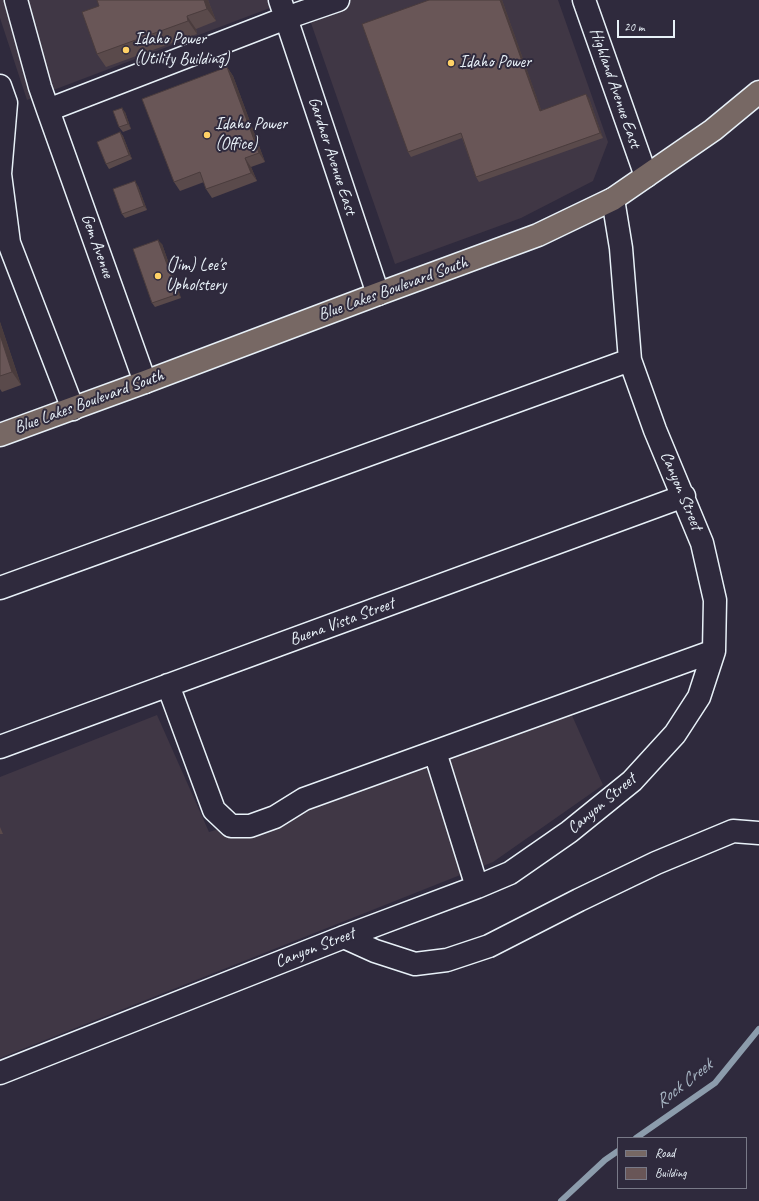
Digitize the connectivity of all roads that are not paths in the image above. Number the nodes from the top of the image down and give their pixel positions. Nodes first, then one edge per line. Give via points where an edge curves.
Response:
1 (16, 0) edge
2 (338, 0) edge
3 (584, 0) edge
4 (283, 9) edge
5 (0, 86) edge
6 (759, 92) edge
7 (48, 110) junction
8 (646, 176) junction
9 (613, 199) junction
10 (378, 294) junction
11 (630, 360) junction
12 (145, 382) junction
13 (73, 409) junction
14 (0, 435) edge
15 (684, 496) junction
16 (0, 588) edge
17 (714, 651) junction
18 (168, 685) junction
19 (0, 747) edge
20 (435, 752) junction
21 (759, 833) edge
22 (477, 887) junction
23 (344, 937) junction
24 (0, 1073) edge

1 - 7 street, Gem Avenue
2 - 4 street
3 - 8 street, Highland Avenue East
4 - 7 street
4 - 10 street, Gardner Avenue East
5 - 13 street via 6,103 0,174 9,243
6 - 8 main road, Blue Lakes Boulevard South via 713,130
7 - 12 street, Gem Avenue
8 - 9 main road, Blue Lakes Boulevard South
9 - 10 main road, Blue Lakes Boulevard South via 538,235
9 - 11 street, Canyon Street via 621,248
10 - 12 main road, Blue Lakes Boulevard South
11 - 15 street, Canyon Street via 655,430
11 - 16 street
12 - 13 main road, Blue Lakes Boulevard South
13 - 14 main road, Blue Lakes Boulevard South
15 - 17 street, Canyon Street via 702,542 715,600
15 - 18 street, Buena Vista Street
17 - 20 street
17 - 22 street, Canyon Street via 699,697 675,734 632,781 569,832 516,869
18 - 19 street, Buena Vista Street
18 - 20 street via 214,810 231,826 250,826 275,818 304,799
20 - 22 street
21 - 23 street via 732,831 656,863 489,946 447,960 415,964 375,951
22 - 23 street, Canyon Street
23 - 24 street, Canyon Street

